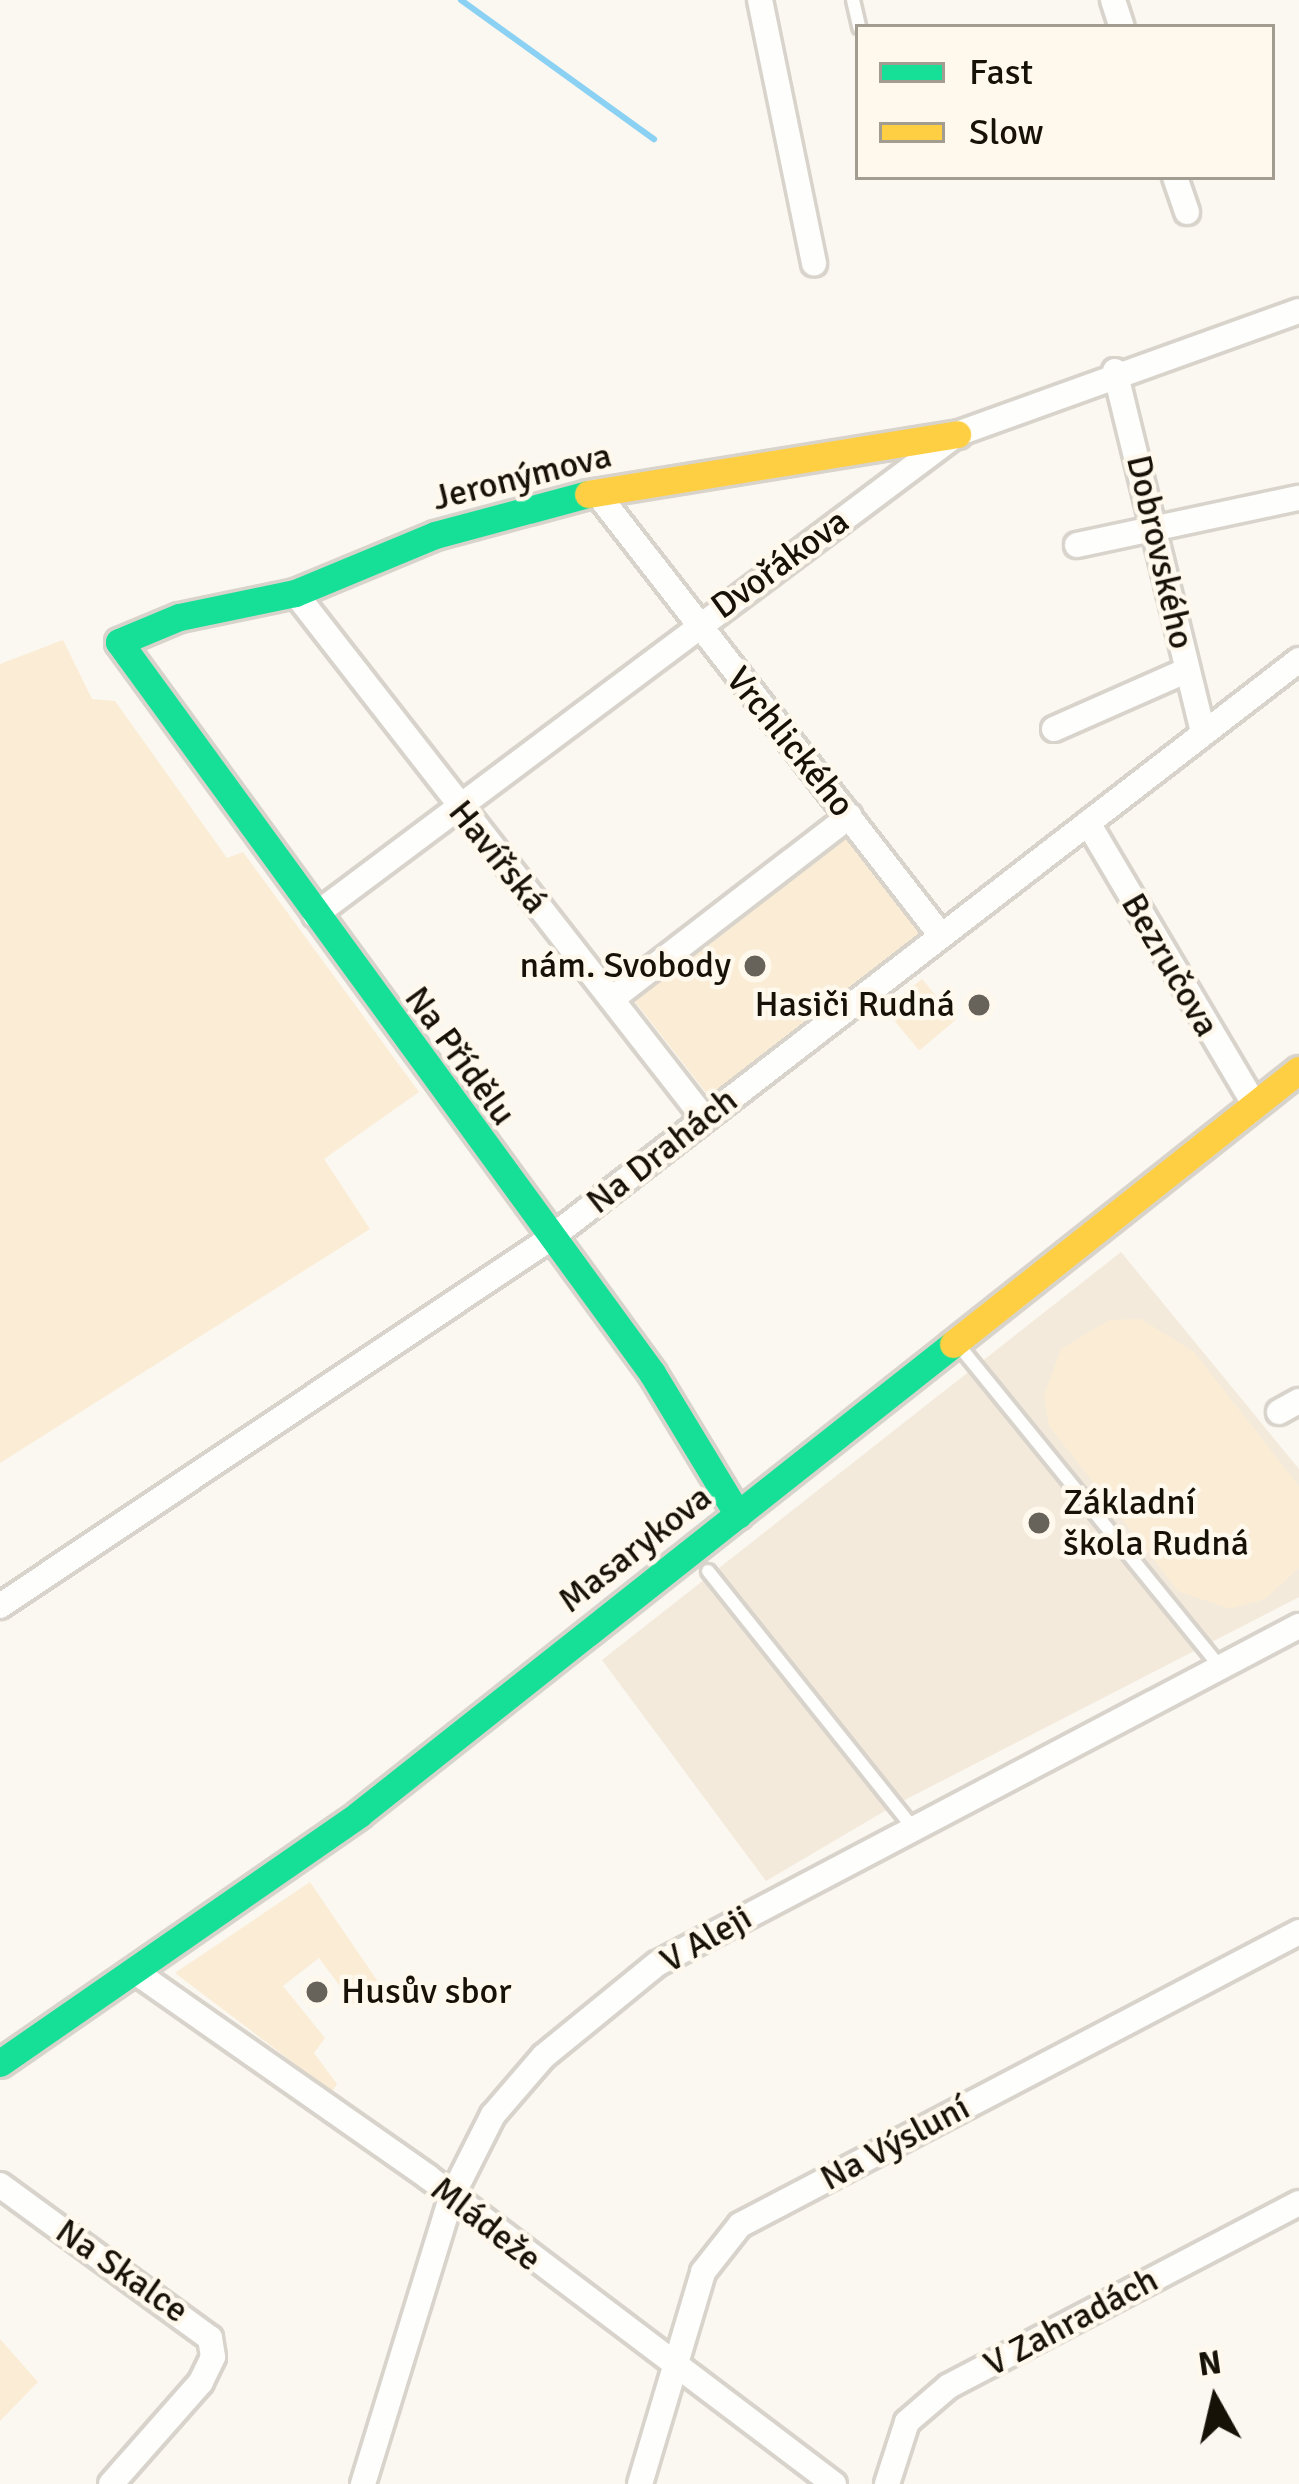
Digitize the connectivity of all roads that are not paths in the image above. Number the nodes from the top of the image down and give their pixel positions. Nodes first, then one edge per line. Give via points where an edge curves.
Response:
1 (760, 0) edge
2 (1176, 180) edge
3 (1187, 212) dead end
4 (814, 264) dead end
5 (1299, 311) edge
6 (1115, 371) junction
7 (957, 434) junction
8 (596, 492) junction
9 (1299, 498) edge
10 (1156, 526) junction
11 (1077, 545) dead end
12 (295, 593) junction
13 (696, 626) junction
14 (119, 642) joint
15 (1299, 660) edge
16 (1188, 670) junction
17 (1054, 729) dead end
18 (1203, 733) junction
19 (459, 810) junction
20 (850, 816) junction
21 (1088, 823) junction
22 (315, 915) junction
23 (940, 934) junction
24 (612, 1000) junction
25 (1299, 1070) edge
26 (1255, 1105) junction
27 (704, 1118) junction
28 (548, 1240) junction
29 (956, 1342) junction
30 (738, 1514) junction
31 (708, 1571) dead end
32 (0, 1606) edge
33 (1299, 1626) edge
34 (1220, 1667) junction
35 (911, 1826) junction
36 (1299, 1932) edge
37 (134, 1971) junction
38 (0, 2063) edge
39 (0, 2185) edge
40 (451, 2198) junction
41 (1299, 2203) edge
42 (674, 2365) junction
43 (111, 2484) edge
44 (363, 2484) edge
45 (640, 2484) edge
46 (834, 2484) edge
47 (887, 2484) edge

1 - 4 street
2 - 3 street
5 - 6 street, Dvořákova
6 - 7 street, Dvořákova
6 - 10 street, Dobrovského
7 - 8 street, Jeronýmova
7 - 13 street, Dvořákova
8 - 12 street, Jeronýmova via 435,535
8 - 13 street, Vrchlického
9 - 10 street
10 - 11 street
10 - 16 street, Dobrovského
12 - 14 street, Jeronýmova via 178,617
12 - 19 street, Havířská
13 - 19 street, Dvořákova
13 - 20 street, Vrchlického
14 - 22 street, Na Přídělu
15 - 18 street, Na Drahách
16 - 17 street
16 - 18 street, Dobrovského
18 - 21 street, Na Drahách
19 - 22 street, Dvořákova
19 - 24 street, Havířská
20 - 23 street, Vrchlického
20 - 24 street
21 - 23 street, Na Drahách
21 - 26 street, Bezručova
22 - 28 street, Na Přídělu
23 - 27 street, Na Drahách
24 - 27 street, Havířská
25 - 26 street, Masarykova
26 - 29 street, Masarykova
27 - 28 street, Na Drahách
28 - 30 street, Na Přídělu via 652,1373
28 - 32 street, Na Drahách
29 - 30 street, Masarykova
29 - 34 lane
30 - 37 street, Masarykova via 359,1814
31 - 35 lane
33 - 34 street, V Aleji
34 - 35 street, V Aleji
35 - 40 street, V Aleji via 641,1977 532,2071 494,2115
36 - 42 street, Na Výsluní via 740,2225 703,2272
37 - 38 street, Masarykova
37 - 40 street, Mládeže
39 - 43 street, Na Skalce via 210,2338 213,2357 201,2382
40 - 42 street, Mládeže
40 - 44 street, V Aleji
41 - 47 street, V Zahradách via 950,2386 907,2422
42 - 45 street, Na Výsluní
42 - 46 street, Mládeže

